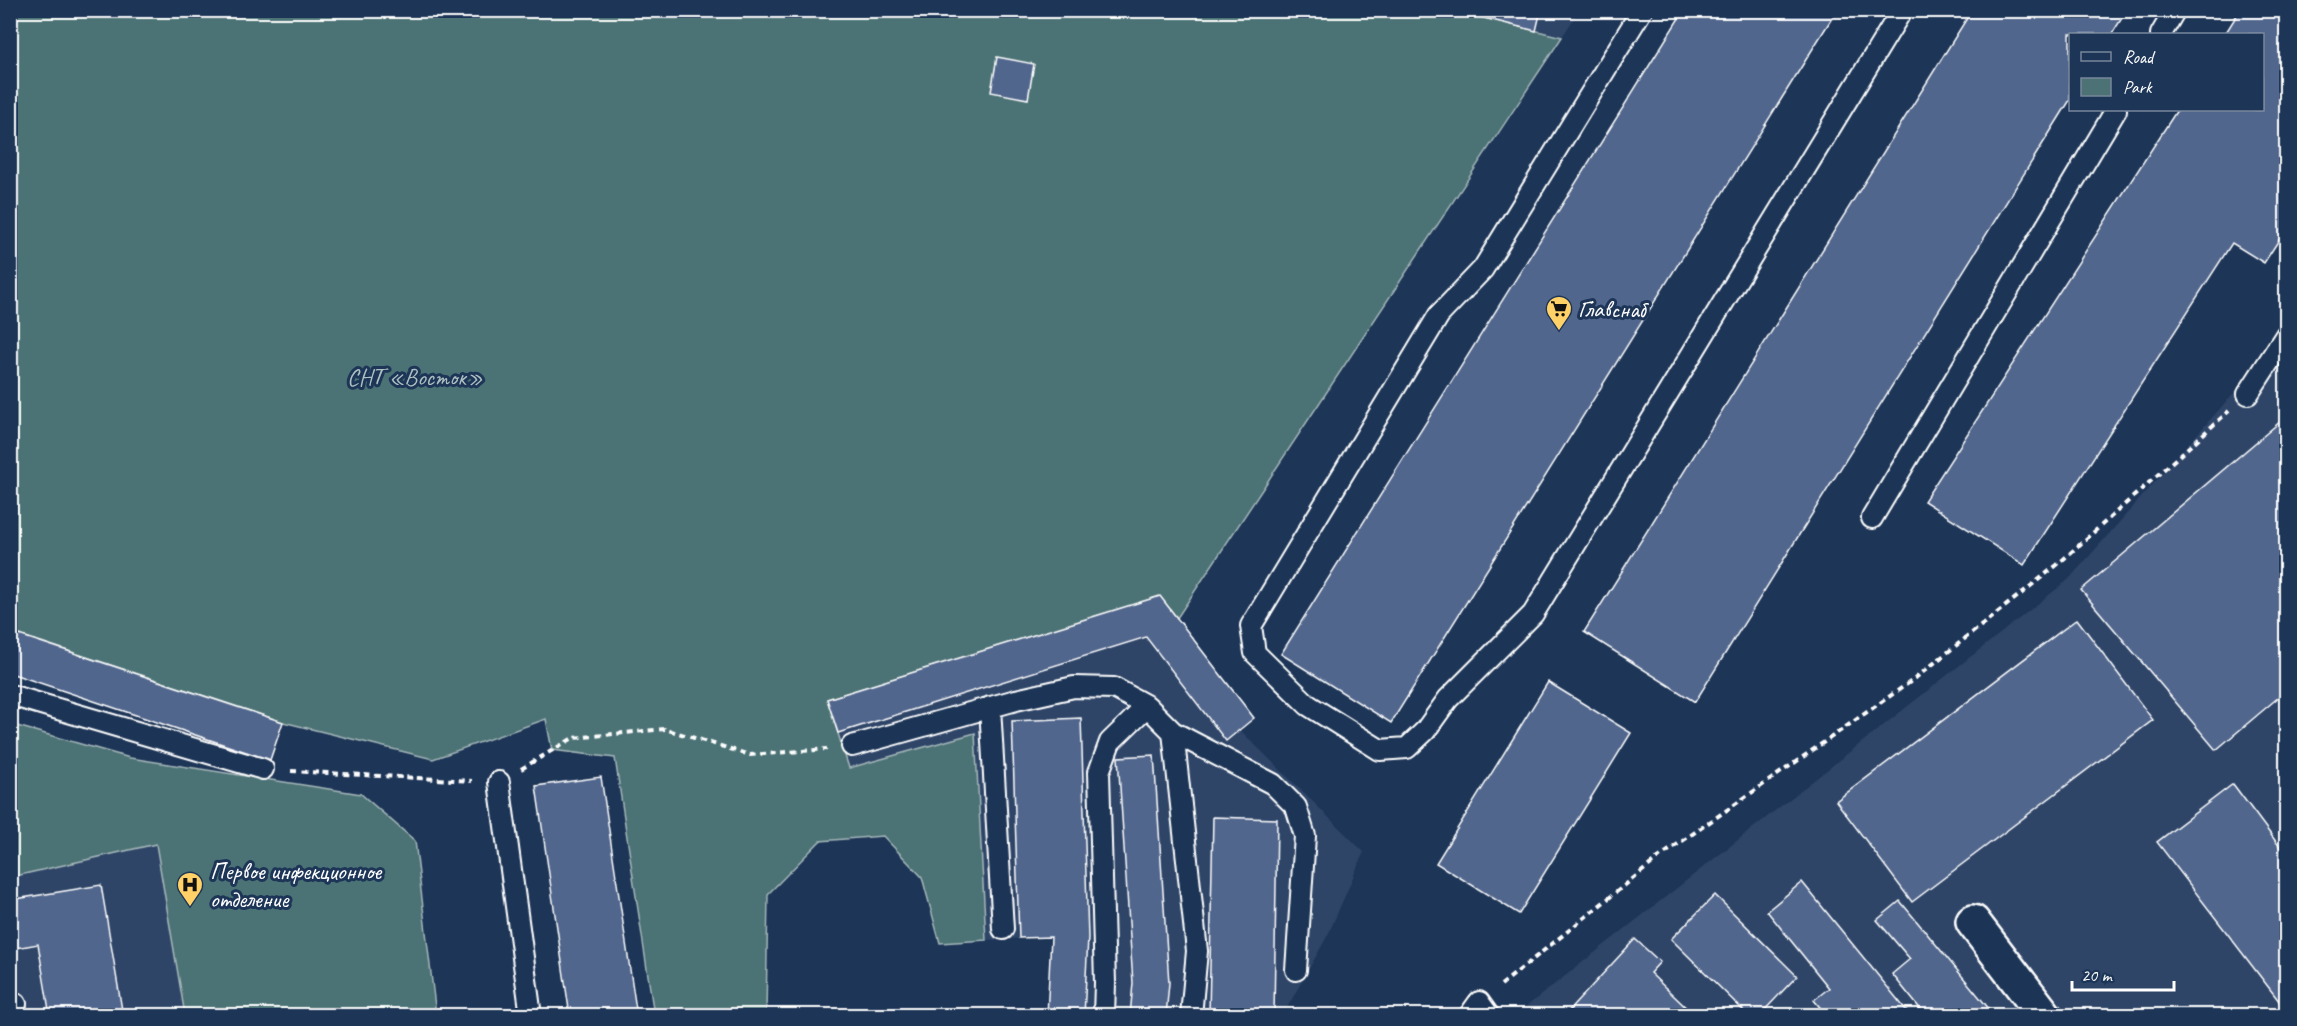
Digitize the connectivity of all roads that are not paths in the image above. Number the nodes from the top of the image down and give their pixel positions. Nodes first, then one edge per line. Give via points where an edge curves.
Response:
1 (1642, 10) edge
2 (1902, 10) edge
3 (2175, 10) edge
4 (2162, 33) edge
5 (2115, 111) edge
6 (2286, 335) edge
7 (2248, 394) road end
8 (1872, 518) dead end
9 (10, 695) edge
10 (1147, 706) junction
11 (990, 707) junction
12 (1173, 732) junction
13 (852, 746) road end
14 (263, 769) road end
15 (499, 782) road end
16 (1973, 922) dead end
17 (1003, 929) dead end
18 (1296, 970) dead end
19 (531, 1016) edge
20 (1104, 1016) edge
21 (1191, 1016) edge
22 (2045, 1016) edge

1 - 2 lane via 1482,269 1439,315 1251,626 1255,653 1308,705 1380,750 1407,748 1448,699 1533,614
3 - 4 lane
5 - 8 lane
6 - 7 lane
9 - 14 lane
10 - 11 lane via 1114,688 1074,687
10 - 12 lane
10 - 20 lane via 1110,742 1099,772
11 - 13 lane
11 - 17 lane
12 - 18 lane via 1273,784 1296,807 1305,836
12 - 21 lane via 1197,951
15 - 19 lane
16 - 22 street

